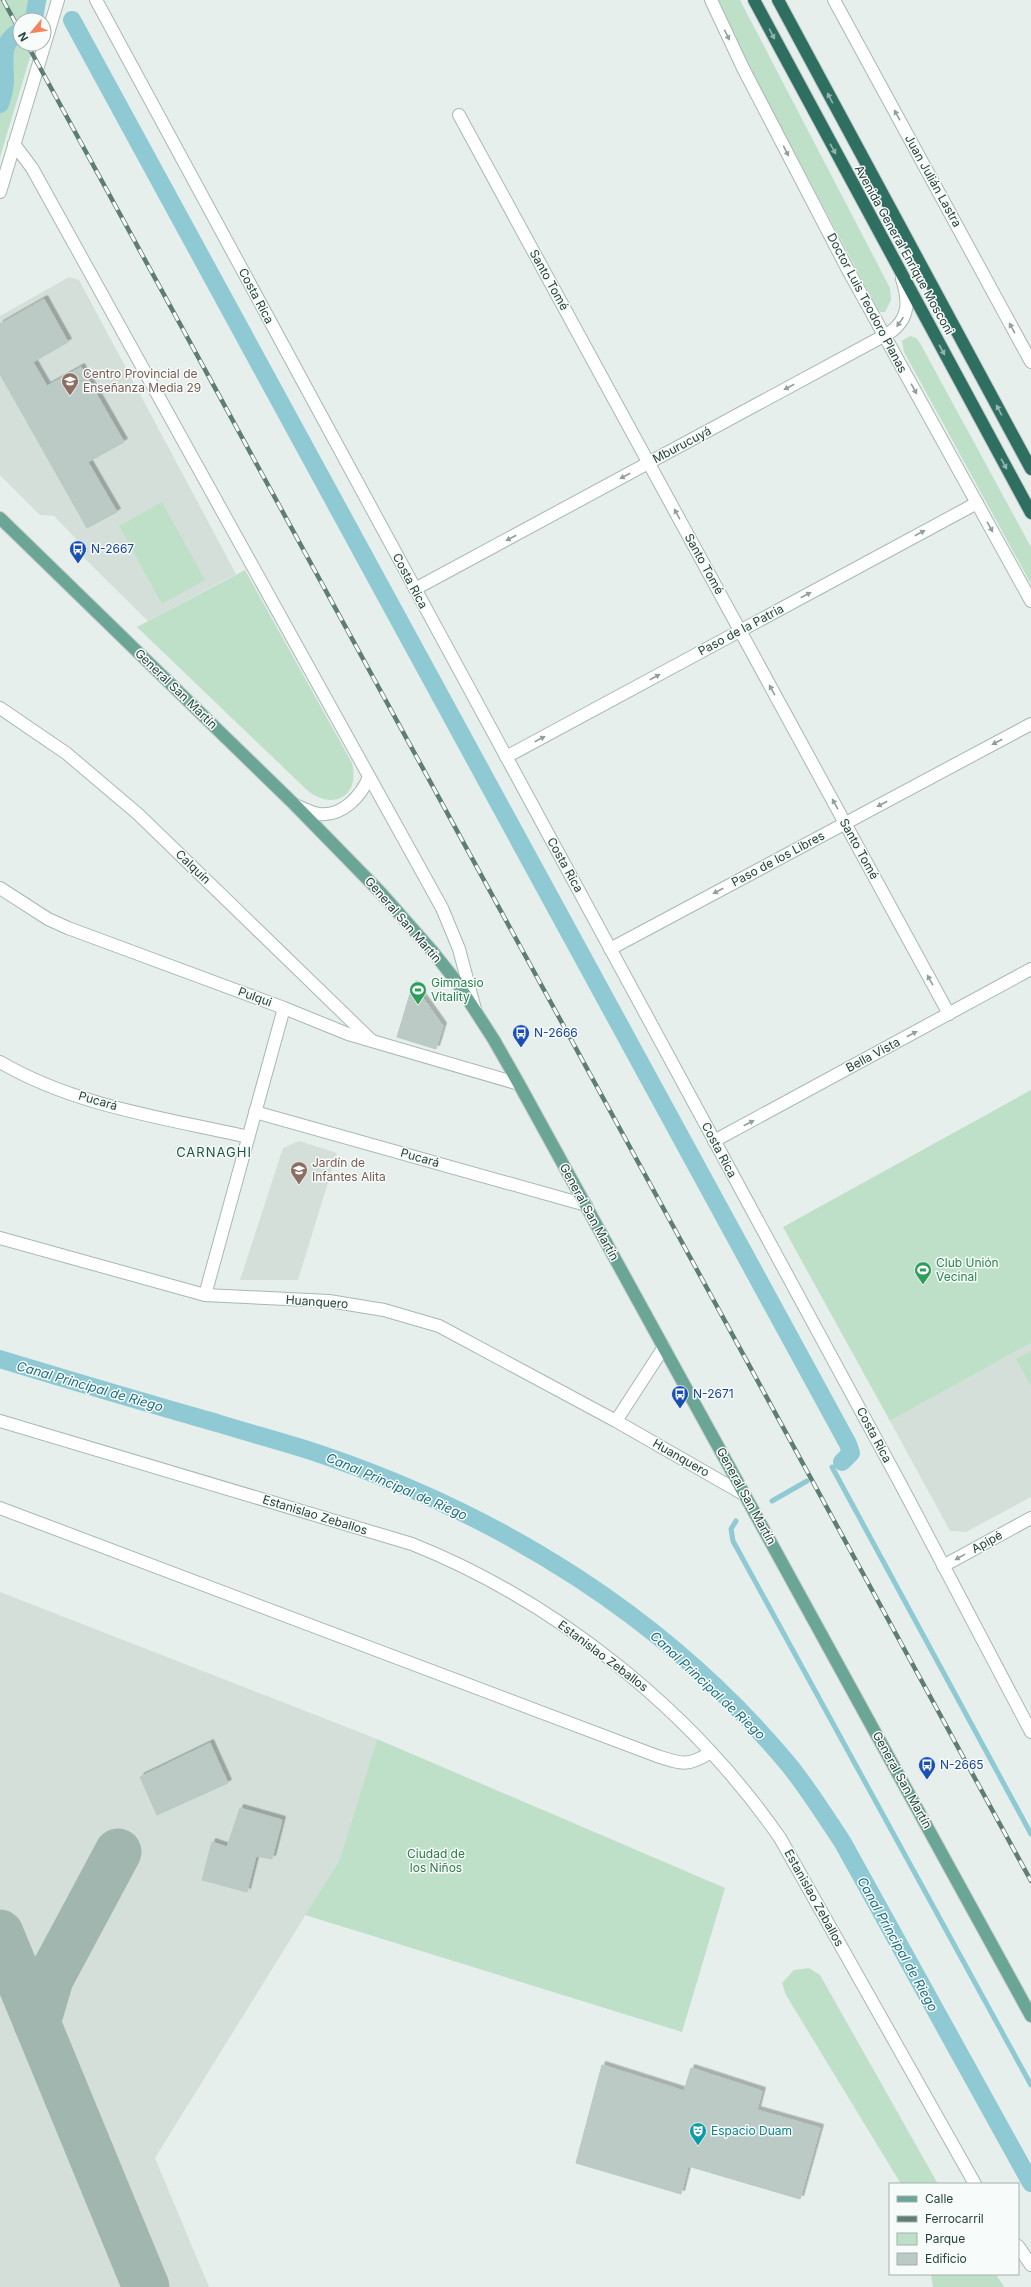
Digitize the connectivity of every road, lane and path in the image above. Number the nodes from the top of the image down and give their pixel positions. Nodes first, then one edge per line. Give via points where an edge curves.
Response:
1 (58, 0) edge
2 (96, 0) edge
3 (711, 0) edge
4 (754, 0) edge
5 (778, 0) edge
6 (834, 0) edge
7 (459, 115) dead end
8 (14, 144) junction
9 (0, 192) edge
10 (900, 272) junction
11 (884, 336) junction
12 (1031, 362) edge
13 (649, 463) junction
14 (1031, 469) edge
15 (977, 503) junction
16 (1031, 513) edge
17 (0, 518) edge
18 (415, 590) junction
19 (1031, 601) edge
20 (740, 631) junction
21 (0, 708) edge
22 (1031, 724) edge
23 (506, 758) junction
24 (369, 777) junction
25 (295, 805) junction
26 (845, 823) junction
27 (0, 888) edge
28 (610, 949) junction
29 (1031, 969) edge
30 (284, 1008) junction
31 (476, 1010) junction
32 (949, 1014) junction
33 (374, 1043) junction
34 (0, 1062) edge
35 (519, 1084) junction
36 (255, 1112) junction
37 (248, 1137) junction
38 (714, 1141) junction
39 (586, 1205) junction
40 (0, 1238) edge
41 (205, 1295) junction
42 (664, 1347) junction
43 (0, 1421) edge
44 (616, 1421) junction
45 (745, 1495) junction
46 (0, 1508) edge
47 (1031, 1518) edge
48 (942, 1566) junction
49 (1031, 1732) edge
50 (711, 1752) junction
51 (1031, 2016) edge
52 (974, 2183) edge
53 (1019, 2247) edge
54 (1031, 2265) edge

1 - 8 street
2 - 18 street, Costa Rica
3 -> 11 street, Doctor Luis Teodoro Planas via 743,68
4 -> 10 highway, Avenida General Enrique Mosconi
14 -> 5 highway, Avenida General Enrique Mosconi
12 -> 6 street, Juan Julián Lastra
7 - 13 street, Santo Tomé
8 - 9 street
8 - 24 street via 32,168
10 -> 11 street, Mburucuyá via 907,298 906,314 898,326
10 -> 16 highway, Avenida General Enrique Mosconi
11 -> 13 street, Mburucuyá
11 -> 15 street, Doctor Luis Teodoro Planas
13 -> 18 street, Mburucuyá
20 -> 13 street, Santo Tomé
15 -> 19 street, Doctor Luis Teodoro Planas
20 -> 15 street, Paso de la Patria
17 - 25 main road, General San Martín
18 - 23 street, Costa Rica
23 -> 20 street, Paso de la Patria
26 -> 20 street, Santo Tomé
21 - 33 street, Calquín via 66,753 127,804
22 -> 26 street, Paso de los Libres
23 - 28 street, Costa Rica
24 - 25 street via 358,797 340,810 319,814
24 - 31 street via 451,927
25 - 31 main road, General San Martín via 408,922
26 -> 28 street, Paso de los Libres
32 -> 26 street, Santo Tomé
27 - 30 street, Pulqui via 48,919 68,928
28 - 38 street, Costa Rica
29 - 32 street, Bella Vista
30 - 33 street, Pulqui
30 - 36 street
31 - 35 main road, General San Martín
38 -> 32 street, Bella Vista
33 - 35 street, Pulqui
34 - 37 street, Pucará via 24,1076 94,1102
35 - 39 main road, General San Martín
36 - 37 street
36 - 39 street, Pucará
37 - 41 street
38 - 48 street, Costa Rica via 901,1485
39 - 42 main road, General San Martín
40 - 41 street, Huanquero
41 - 44 street, Huanquero via 329,1301 414,1318 459,1336
42 - 44 street
42 - 45 main road, General San Martín
43 - 50 street, Estanislao Zeballos via 412,1544 447,1557 511,1591 575,1634 641,1684
44 - 45 street, Huanquero
45 - 51 main road, General San Martín
46 - 50 street via 657,1756 683,1764 696,1762
47 -> 48 street, Apipé
48 - 49 street, Costa Rica
50 - 52 street, Estanislao Zeballos via 744,1789 780,1838
53 - 54 street

